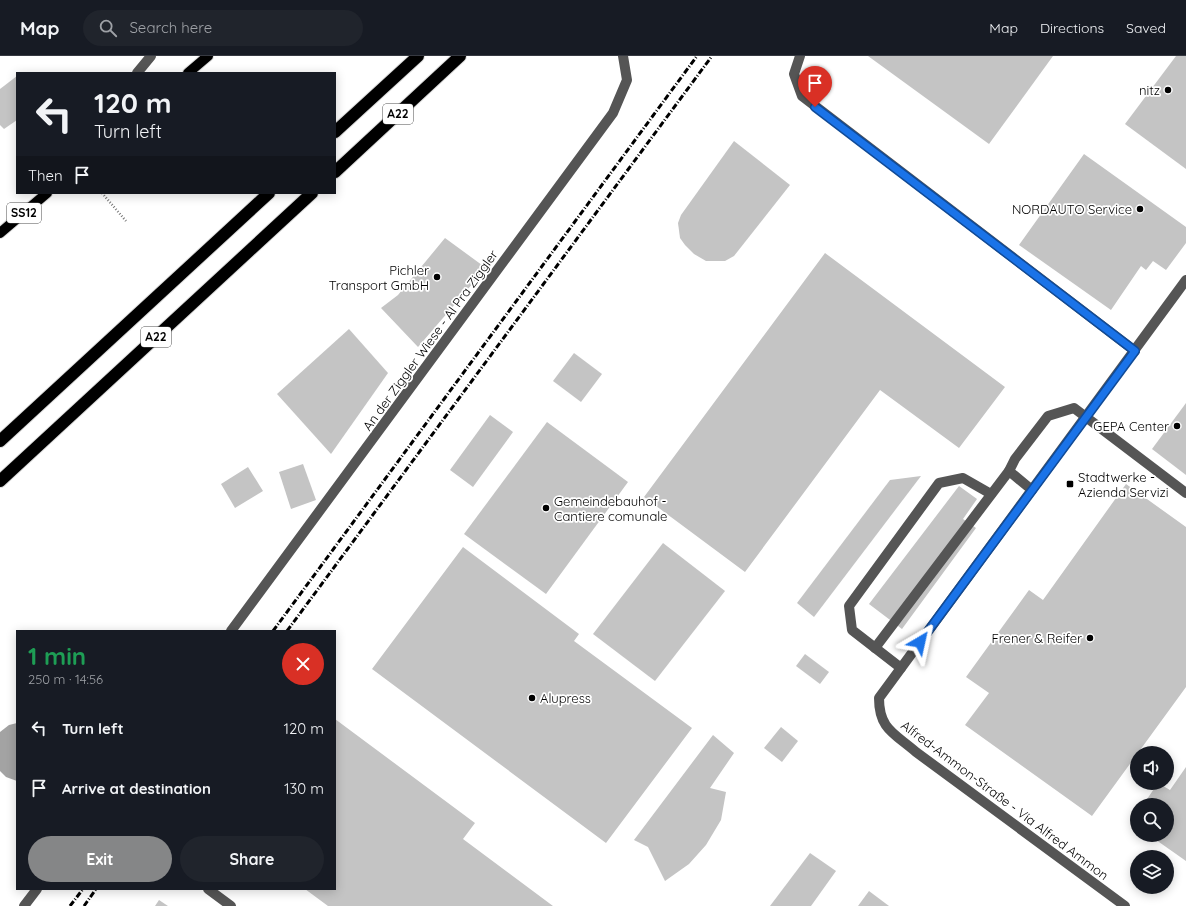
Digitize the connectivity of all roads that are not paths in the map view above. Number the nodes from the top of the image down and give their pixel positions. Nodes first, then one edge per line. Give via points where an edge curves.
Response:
1 (151, 56) edge
2 (208, 56) edge
3 (418, 56) edge
4 (460, 56) edge
5 (623, 56) edge
6 (800, 56) edge
7 (138, 72) edge
8 (189, 72) edge
9 (336, 131) edge
10 (336, 171) edge
11 (46, 194) edge
12 (268, 194) edge
13 (311, 194) edge
14 (0, 233) edge
15 (1186, 280) edge
16 (1135, 351) junction
17 (1085, 417) junction
18 (0, 441) edge
19 (1009, 472) junction
20 (0, 481) edge
21 (1032, 490) junction
22 (1186, 493) edge
23 (992, 494) junction
24 (232, 630) edge
25 (875, 648) junction
26 (901, 668) junction
27 (36, 890) edge
28 (209, 890) edge
29 (24, 906) edge
30 (231, 906) edge
31 (1125, 906) edge

1 - 7 street
2 - 8 main road
3 - 9 highway, A22
4 - 10 highway, A22
5 - 24 street, An der Ziggler Wiese - Al Pra Ziggler via 627,80 613,113
6 - 16 street via 794,74 802,96
11 - 14 main road, SS12
12 - 18 highway, A22
13 - 20 highway, A22
15 - 16 street, Alfred-Ammon-Straße - Via Alfred Ammon
16 - 17 street, Alfred-Ammon-Straße - Via Alfred Ammon
17 - 19 street via 1074,408 1048,416 1015,459
17 - 21 street, Alfred-Ammon-Straße - Via Alfred Ammon
17 - 22 street
19 - 21 street
19 - 23 street
21 - 26 street, Alfred-Ammon-Straße - Via Alfred Ammon
23 - 25 street
23 - 25 street via 962,478 939,483 849,606 852,630
25 - 26 street
26 - 31 street, Alfred-Ammon-Straße - Via Alfred Ammon via 879,698 879,711 884,725 916,752
27 - 29 street
28 - 30 street

